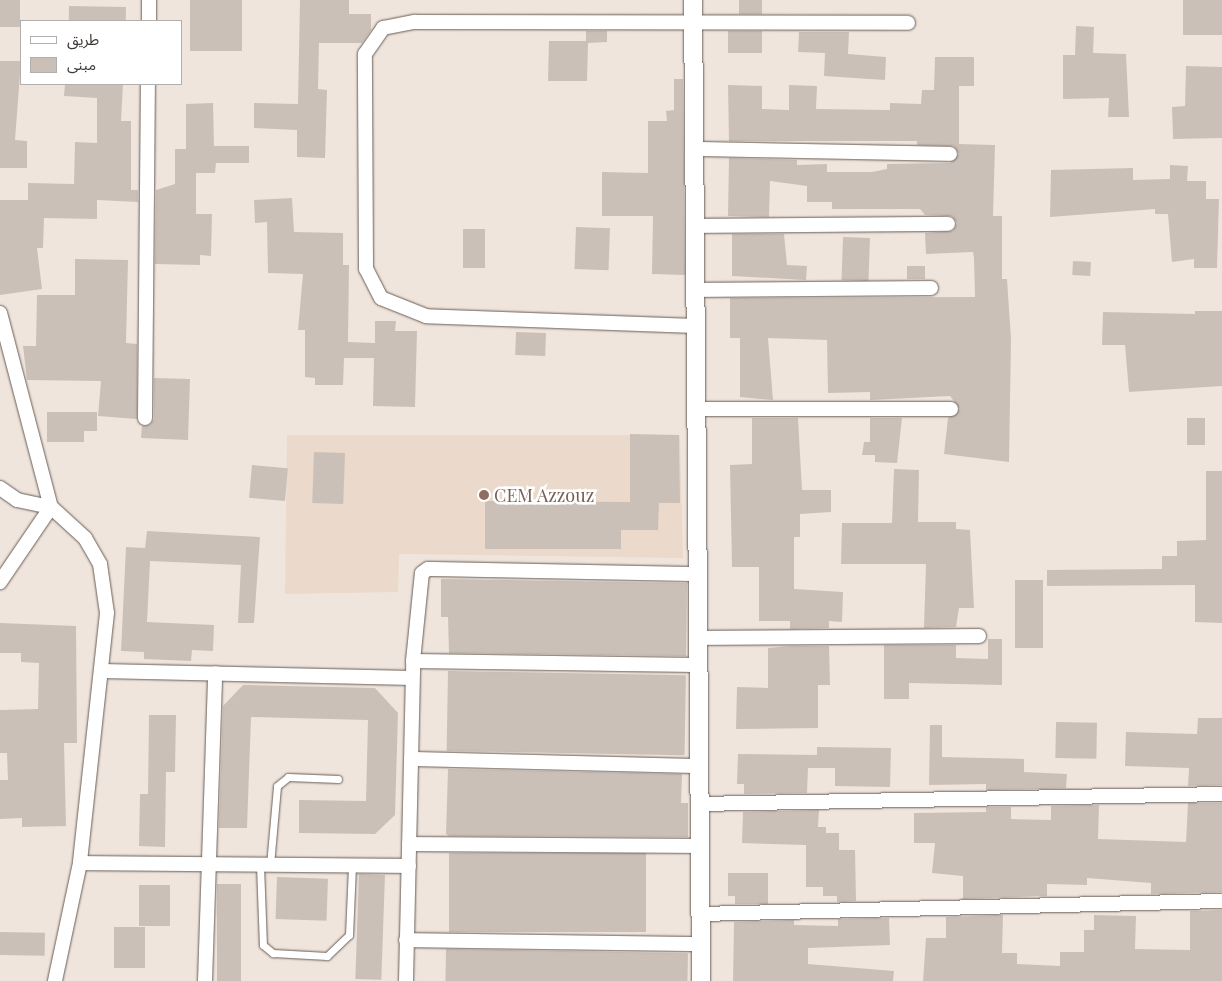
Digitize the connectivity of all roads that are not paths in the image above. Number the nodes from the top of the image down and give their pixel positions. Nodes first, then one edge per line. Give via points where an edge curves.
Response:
1 (149, 0) edge
2 (693, 0) edge
3 (149, 20) edge
4 (693, 22) junction
5 (908, 23) dead end
6 (148, 85) edge
7 (694, 149) junction
8 (950, 154) dead end
9 (948, 224) dead end
10 (694, 226) junction
11 (931, 288) dead end
12 (695, 290) junction
13 (0, 313) edge
14 (695, 326) junction
15 (951, 409) dead end
16 (695, 410) junction
17 (145, 418) dead end
18 (0, 488) edge
19 (51, 507) junction
20 (696, 574) junction
21 (0, 582) edge
22 (979, 636) dead end
23 (696, 638) junction
24 (413, 661) junction
25 (697, 665) junction
26 (102, 671) junction
27 (214, 673) junction
28 (412, 678) junction
29 (411, 759) junction
30 (698, 766) junction
31 (338, 779) dead end
32 (1222, 794) edge
33 (698, 804) junction
34 (409, 844) junction
35 (699, 846) junction
36 (80, 863) junction
37 (208, 865) junction
38 (265, 865) junction
39 (352, 866) junction
40 (409, 866) junction
41 (1222, 901) edge
42 (700, 914) junction
43 (406, 940) junction
44 (700, 944) junction
45 (55, 981) edge
46 (205, 981) edge
47 (406, 981) edge
48 (701, 981) edge

1 - 3 street
2 - 4 street
4 - 5 street
4 - 7 street
4 - 14 street via 416,22 383,28 365,54 366,259 381,298 426,316
6 - 17 street
7 - 8 street
7 - 10 street
9 - 10 street
10 - 12 street
11 - 12 street
12 - 14 street
13 - 19 street
14 - 16 street
15 - 16 street
16 - 20 street
18 - 19 street via 17,500
19 - 21 street
19 - 26 street via 84,538 100,564 107,613
20 - 23 street
20 - 24 street via 428,569 418,580
22 - 23 street
23 - 25 street
24 - 25 street
24 - 28 street
25 - 30 street
26 - 27 street
26 - 36 street
27 - 28 street
27 - 37 street
28 - 29 street
29 - 30 street
29 - 34 street
30 - 33 street
31 - 38 lane via 288,777 277,786
32 - 33 street
33 - 35 street
34 - 35 street
34 - 40 street
35 - 42 street
36 - 37 street
36 - 45 street
37 - 38 street
37 - 46 street
38 - 39 street
38 - 39 lane via 263,945 273,953 327,956 349,936
39 - 40 street
40 - 43 street
41 - 42 street
42 - 44 street
43 - 44 street
43 - 47 street
44 - 48 street

